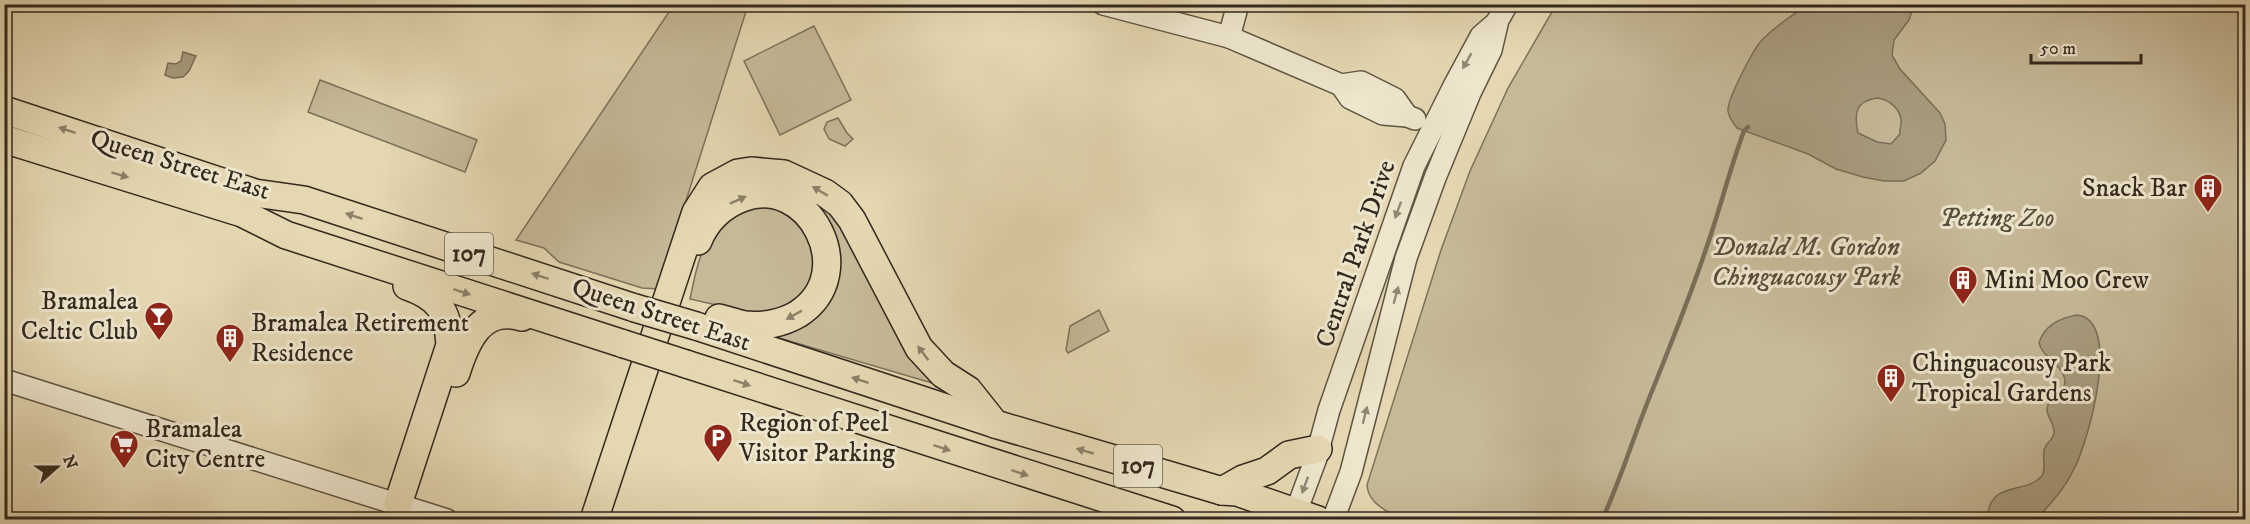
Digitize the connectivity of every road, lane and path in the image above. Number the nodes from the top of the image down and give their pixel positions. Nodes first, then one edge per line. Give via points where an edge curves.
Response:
1 (1103, 4) edge
2 (1238, 4) edge
3 (1503, 12) edge
4 (1229, 37) junction
5 (4, 110) edge
6 (1443, 130) junction
7 (4, 139) edge
8 (286, 235) junction
9 (696, 326) junction
10 (587, 332) junction
11 (4, 380) edge
12 (995, 424) junction
13 (1318, 449) junction
14 (1222, 491) junction
15 (405, 506) junction
16 (1302, 517) edge
17 (447, 519) edge
18 (594, 519) edge
19 (608, 519) edge
20 (1172, 519) edge
21 (1333, 519) edge

1 - 4 street
2 - 4 street
3 - 6 street, Central Park Drive via 1491,50
4 - 6 street via 1341,85 1361,82 1395,99 1407,116
9 -> 5 main road, Queen Street East / 107, bridge via 304,200 255,192
6 -> 13 street, Central Park Drive via 1414,166
21 -> 6 street, Central Park Drive via 1351,472
7 -> 8 main road, Queen Street East / 107 via 242,213
8 -> 10 main road, Queen Street East / 107
8 - 15 main road via 308,256 426,294 435,299 443,312 450,345
12 -> 9 main road, Queen Street East / 107
19 -> 9 main road via 702,231 716,213 747,196 780,196 802,209 819,232 827,254 827,274 816,298 795,316 772,324 745,325 714,317
10 - 15 main road via 574,332 512,314 488,319 478,327 461,355
10 -> 20 main road, Queen Street East / 107, bridge
11 - 15 street
14 -> 12 main road, Queen Street East / 107
12 -> 18 main road via 968,390 943,374 919,348 866,243 840,204 784,174 738,173 712,187 696,212
13 - 14 main road via 1289,455 1267,471
13 -> 16 street, Central Park Drive
14 - 16 main road, Queen Street East / 107 via 1237,492
15 - 17 street

